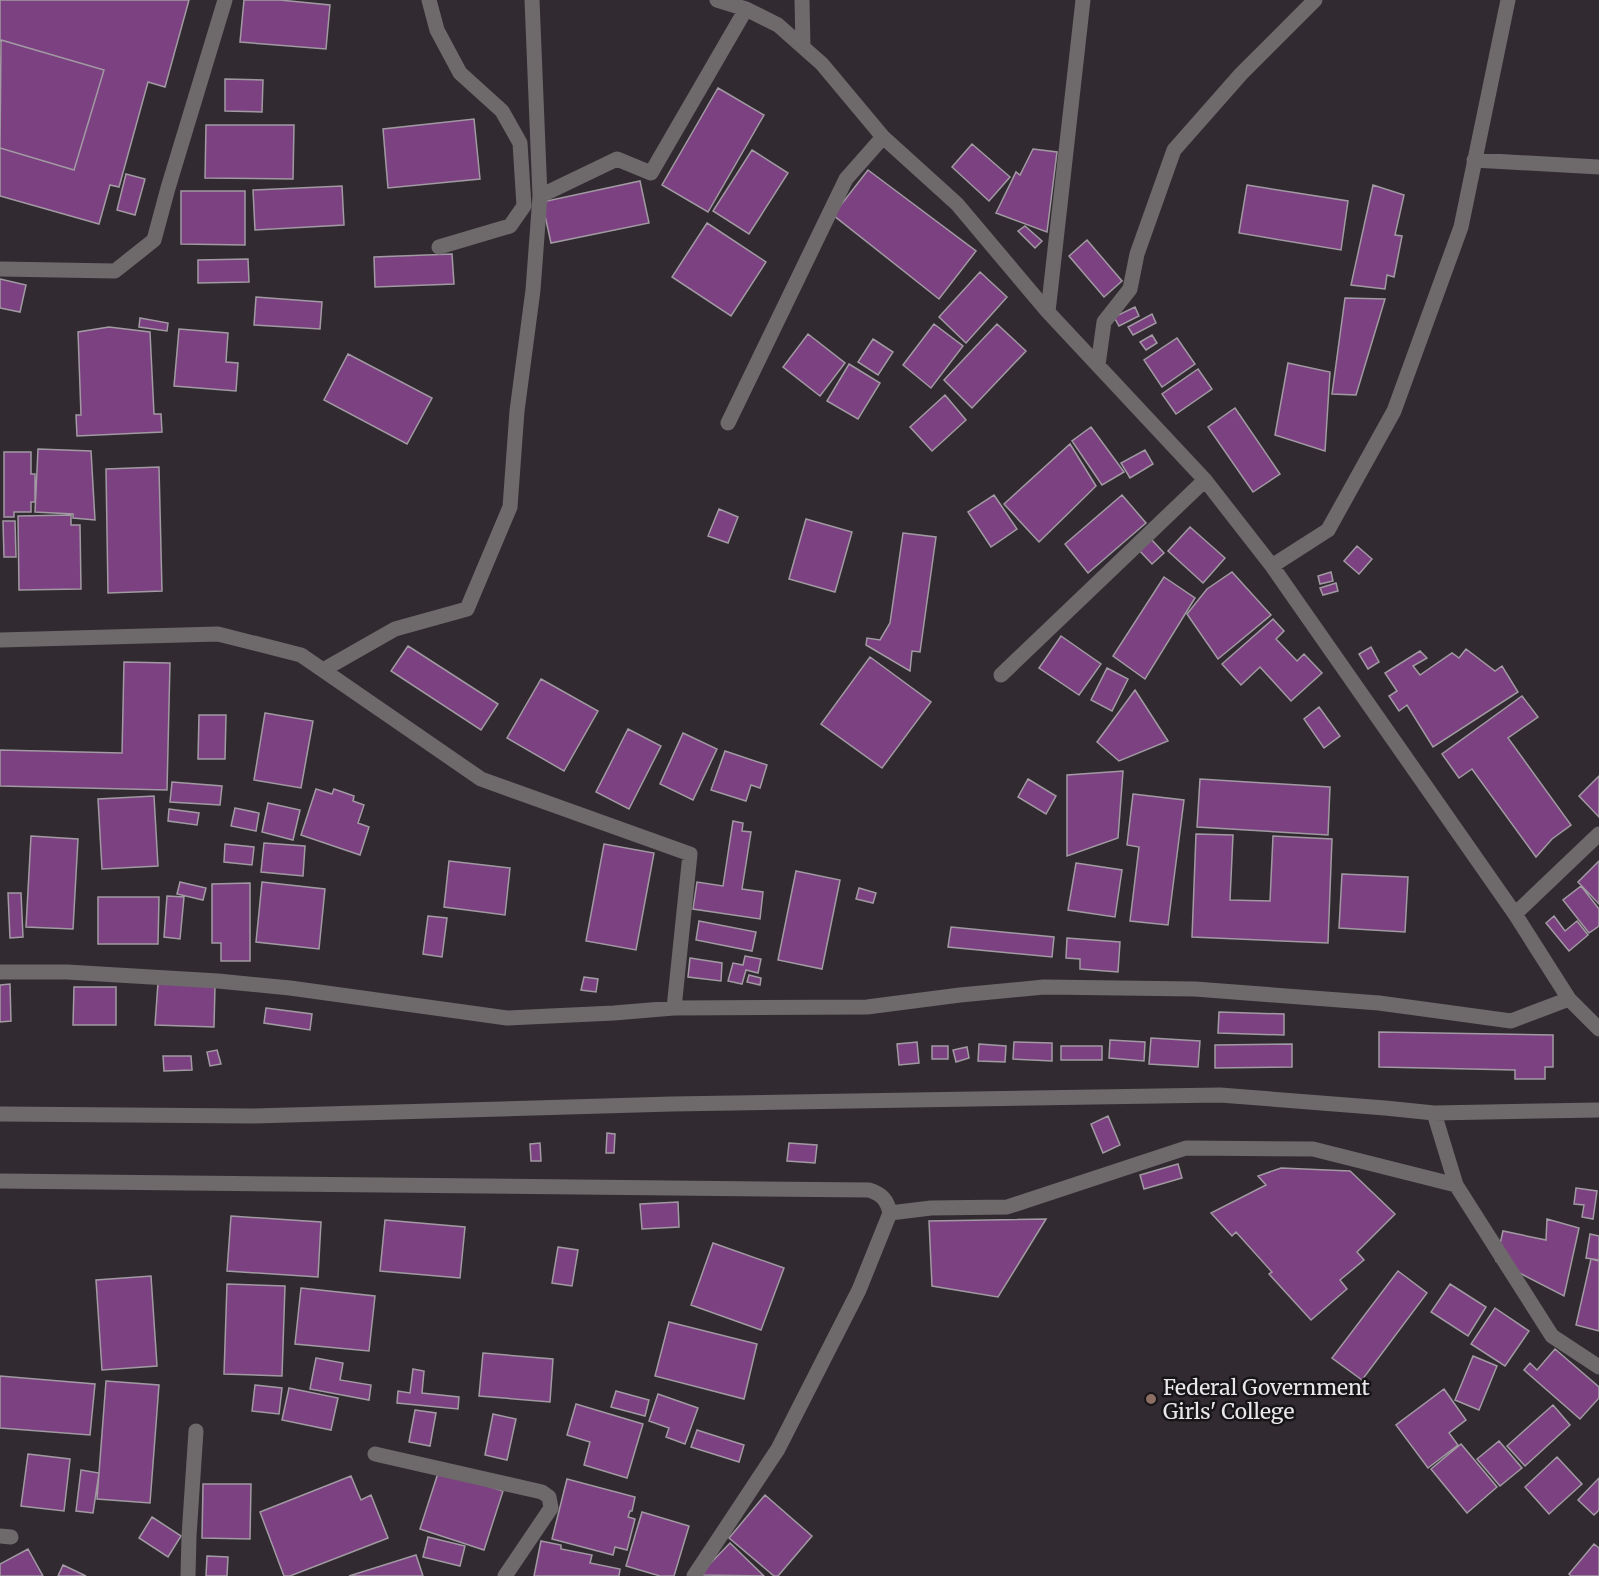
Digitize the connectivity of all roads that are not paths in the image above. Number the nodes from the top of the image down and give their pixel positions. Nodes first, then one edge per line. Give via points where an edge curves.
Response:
1 (225, 0) edge
2 (429, 0) edge
3 (532, 0) edge
4 (717, 0) edge
5 (802, 0) edge
6 (1083, 0) edge
7 (1315, 0) edge
8 (1508, 0) edge
9 (746, 9) junction
10 (802, 47) junction
11 (883, 137) junction
12 (1474, 160) junction
13 (1599, 167) edge
14 (540, 196) junction
15 (440, 247) dead end
16 (0, 269) edge
17 (1048, 312) junction
18 (1098, 365) junction
19 (728, 423) dead end
20 (1205, 480) junction
21 (1272, 566) junction
22 (0, 640) edge
23 (323, 670) junction
24 (1000, 675) dead end
25 (1599, 834) edge
26 (1515, 914) junction
27 (0, 972) edge
28 (1569, 999) junction
29 (674, 1008) junction
30 (1599, 1029) edge
31 (1599, 1110) edge
32 (1434, 1113) junction
33 (0, 1114) edge
34 (0, 1181) edge
35 (1456, 1185) junction
36 (890, 1213) junction
37 (1599, 1367) edge
38 (196, 1431) dead end
39 (375, 1454) dead end
40 (188, 1576) edge
41 (505, 1576) edge
42 (694, 1576) edge

1 - 16 street via 154,240 115,271
2 - 15 street via 437,30 460,73 502,111 520,143 524,207 510,226
3 - 14 street
4 - 9 street
5 - 10 street
6 - 17 street
7 - 18 street via 1241,74 1174,150 1137,254 1130,289 1104,322
8 - 12 street
9 - 10 street via 778,25
9 - 14 street via 651,173 617,159
10 - 11 street via 822,64
11 - 17 street via 957,204
11 - 19 street via 846,179
12 - 13 street
12 - 21 street via 1461,227 1394,411 1328,530
14 - 23 street via 510,507 467,609 395,628
17 - 18 street
18 - 20 street
20 - 21 street
20 - 24 street
21 - 26 street
22 - 23 street via 218,634 301,655
23 - 29 street via 481,779 690,854
25 - 26 street
26 - 28 street
27 - 29 street via 218,981 507,1018
28 - 29 street via 1511,1021 1379,1003 1195,989 1044,987 867,1007
28 - 30 street
31 - 32 street
32 - 33 street via 1220,1095 252,1116
32 - 35 street
34 - 36 street via 869,1190 884,1197
35 - 36 street via 1313,1149 1186,1148 1007,1207
35 - 37 street via 1552,1336
36 - 42 street via 859,1290 778,1449
38 - 40 street
39 - 41 street via 542,1492 549,1497 551,1508

